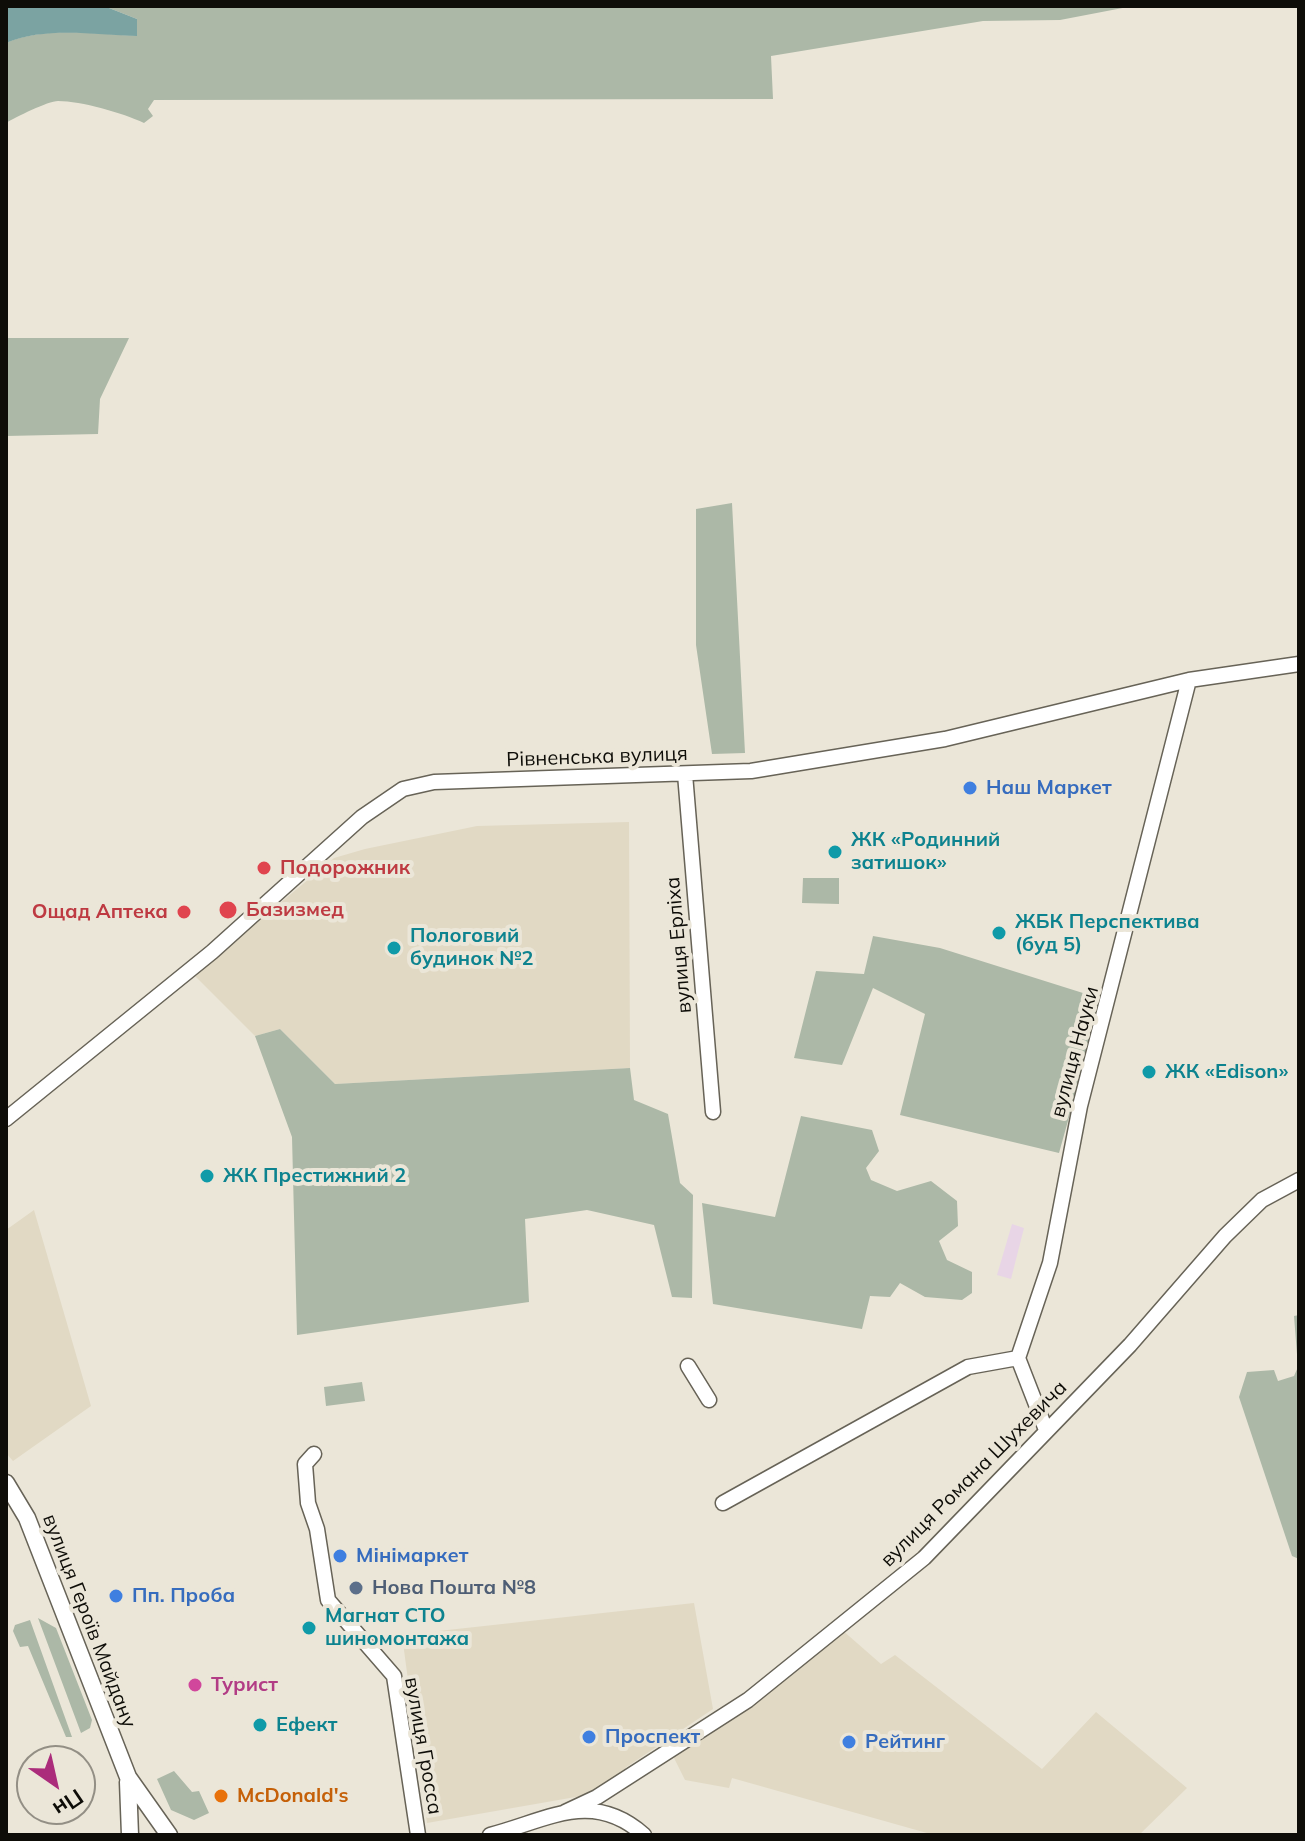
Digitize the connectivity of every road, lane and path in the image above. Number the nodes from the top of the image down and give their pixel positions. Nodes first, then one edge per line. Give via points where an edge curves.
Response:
1 (1299, 664) edge
2 (1189, 680) junction
3 (685, 774) junction
4 (713, 1112) dead end
5 (6, 1119) edge
6 (1299, 1180) edge
7 (1018, 1358) junction
8 (688, 1366) dead end
9 (709, 1400) dead end
10 (1046, 1430) junction
11 (314, 1454) dead end
12 (6, 1483) edge
13 (723, 1503) dead end
14 (13, 1506) edge
15 (128, 1777) junction
16 (565, 1812) junction
17 (130, 1835) edge
18 (169, 1835) edge
19 (418, 1835) edge
20 (490, 1835) edge
21 (644, 1835) edge

1 - 2 street, Рівненська вулиця
2 - 3 street, Рівненська вулиця via 945,739 751,771
2 - 7 street, вулиця Науки via 1080,1106 1050,1263
3 - 4 street, вулиця Ерліха
3 - 5 street, Рівненська вулиця via 434,782 403,789 362,817 212,952
6 - 10 street, вулиця Романа Шухевича via 1262,1200 1234,1227
7 - 10 street
7 - 13 street via 968,1367
8 - 9 street
10 - 16 street, вулиця Романа Шухевича via 924,1558 748,1700
11 - 19 street, вулиця Гросса via 305,1464 308,1503 328,1600 394,1676
12 - 14 main road, вулиця Героїв Майдану
14 - 15 main road, вулиця Героїв Майдану
15 - 17 main road
15 - 18 main road
16 - 20 street
16 - 21 street via 605,1811 623,1817

